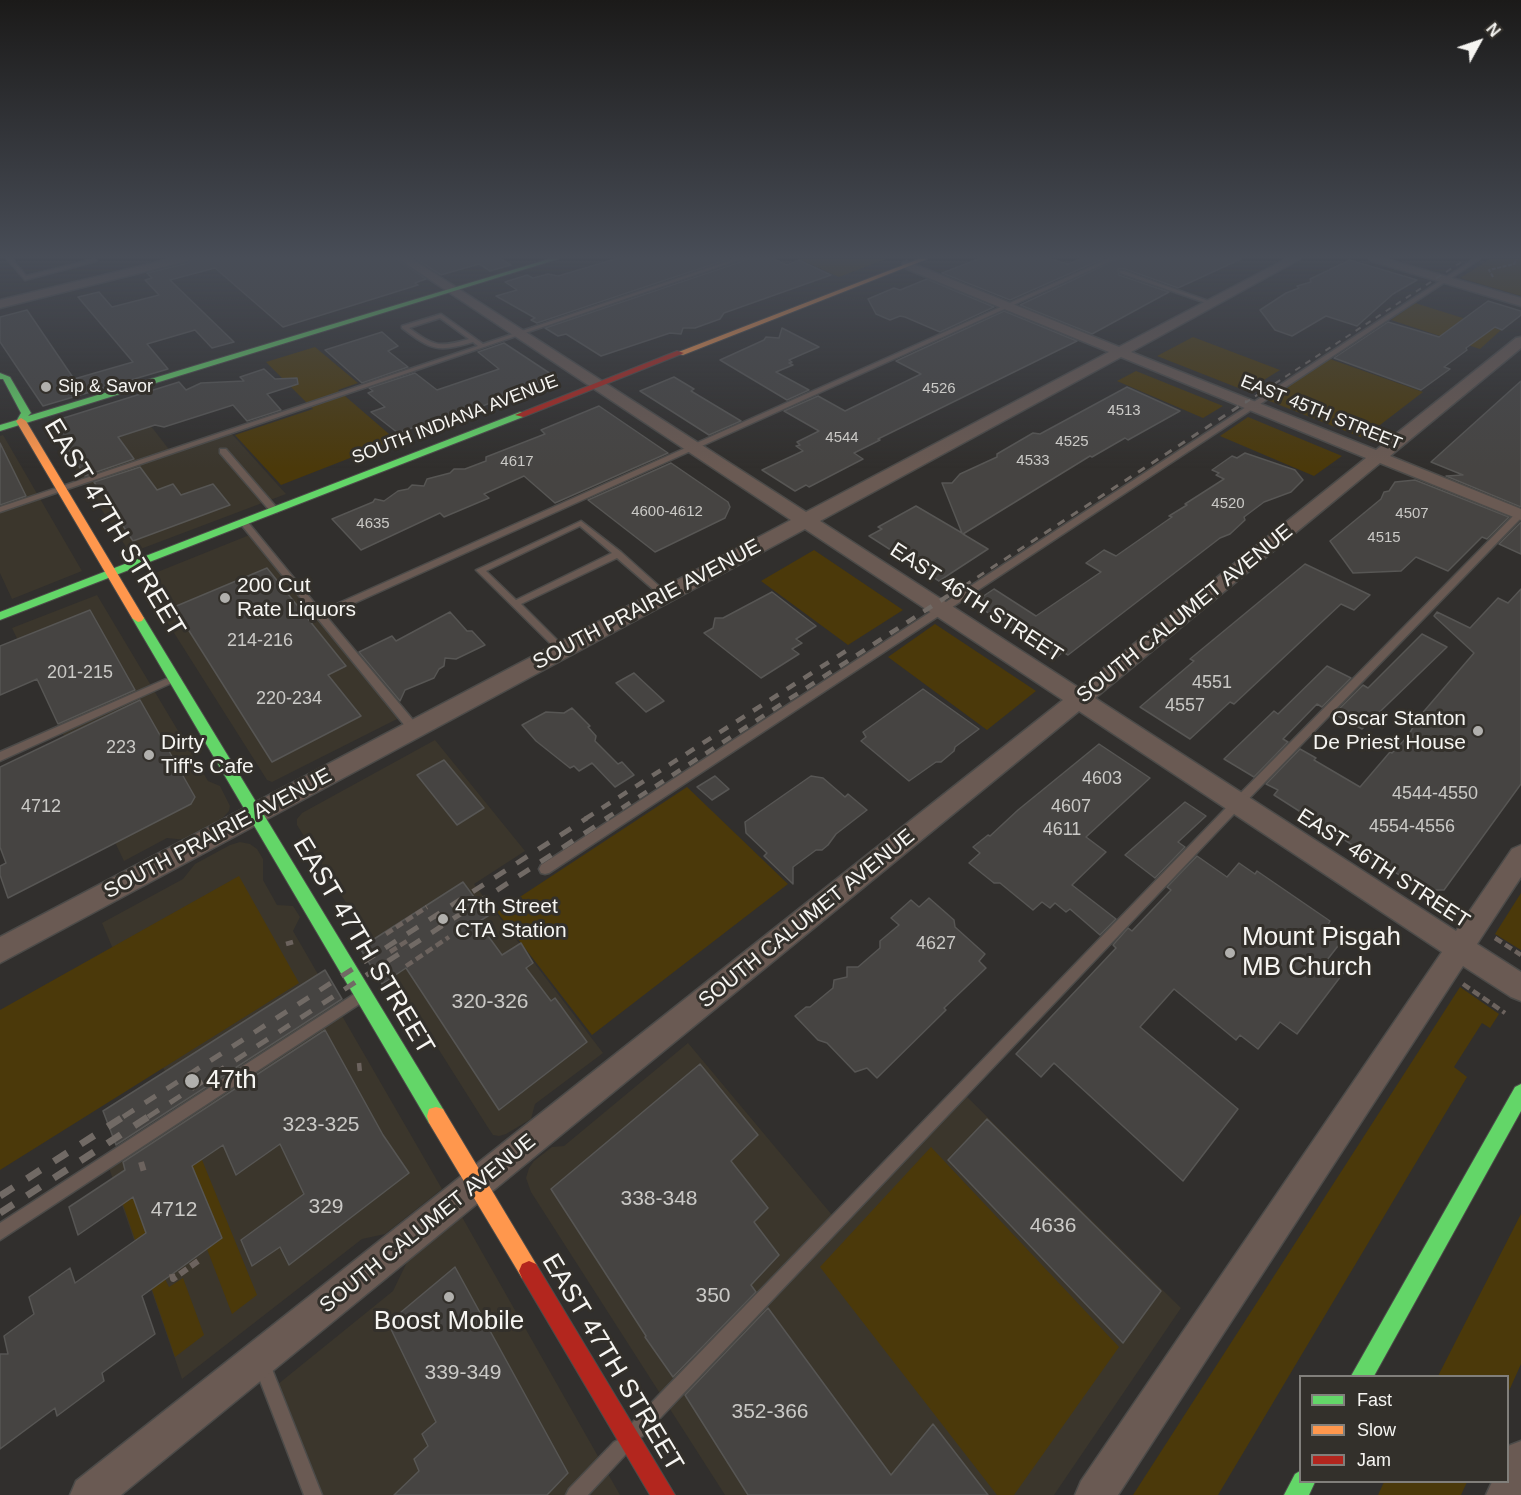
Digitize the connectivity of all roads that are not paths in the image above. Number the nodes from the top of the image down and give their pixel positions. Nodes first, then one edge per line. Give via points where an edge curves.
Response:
1 (325, 329) edge
2 (407, 329) edge
3 (457, 329) edge
4 (512, 329) edge
5 (535, 329) edge
6 (742, 329) edge
7 (956, 329) edge
8 (1063, 329) edge
9 (1163, 329) edge
10 (1368, 329) edge
11 (520, 334) junction
12 (472, 340) junction
13 (1521, 341) edge
14 (482, 346) junction
15 (1120, 352) junction
16 (0, 376) edge
17 (598, 385) junction
18 (1252, 405) junction
19 (3, 412) dead end
20 (21, 421) junction
21 (0, 428) edge
22 (693, 447) junction
23 (223, 452) dead end
24 (1379, 457) junction
25 (62, 489) junction
26 (0, 510) edge
27 (274, 510) junction
28 (1520, 514) edge
29 (805, 520) junction
30 (243, 522) junction
31 (618, 554) junction
32 (112, 573) junction
33 (665, 595) junction
34 (514, 604) junction
35 (941, 609) junction
36 (320, 615) junction
37 (0, 616) edge
38 (562, 650) junction
39 (176, 678) junction
40 (1079, 699) junction
41 (414, 729) junction
42 (0, 757) edge
43 (1238, 803) junction
44 (256, 813) junction
45 (1521, 856) edge
46 (545, 869) dead end
47 (1460, 948) junction
48 (0, 951) edge
49 (1521, 988) edge
50 (364, 994) junction
51 (1521, 1093) edge
52 (478, 1184) junction
53 (0, 1232) edge
54 (260, 1359) junction
55 (1363, 1375) edge
56 (629, 1438) junction
57 (1521, 1460) edge
58 (90, 1495) edge
59 (313, 1495) edge
60 (575, 1495) edge
61 (663, 1495) edge
62 (1095, 1495) edge
63 (1506, 1495) edge

1 - 20 street
2 - 12 lane via 437,349
3 - 12 lane
4 - 11 street, EAST 46TH STREET
5 - 11 lane
6 - 17 street, SOUTH INDIANA AVENUE
7 - 22 lane
8 - 15 street, EAST 45TH STREET
9 - 15 street, SOUTH PRAIRIE AVENUE
10 - 18 lane
11 - 14 lane
11 - 17 street, EAST 46TH STREET
12 - 14 lane
13 - 24 street, SOUTH CALUMET AVENUE
14 - 25 lane
15 - 18 street, EAST 45TH STREET
15 - 29 street, SOUTH PRAIRIE AVENUE
16 - 20 street, EAST 47TH STREET via 6,376 26,413
17 - 22 street, EAST 46TH STREET
17 - 27 street, SOUTH INDIANA AVENUE
18 - 24 street, EAST 45TH STREET
18 - 35 lane
19 - 20 street, EAST 47TH STREET via 7,419
20 - 21 street
20 - 25 street, EAST 47TH STREET
22 - 29 street, EAST 46TH STREET
22 - 36 lane
23 - 27 lane
24 - 28 street, EAST 45TH STREET
24 - 40 street, SOUTH CALUMET AVENUE
25 - 26 lane
25 - 32 street, EAST 47TH STREET
27 - 30 street, SOUTH INDIANA AVENUE
28 - 43 lane
29 - 33 street, SOUTH PRAIRIE AVENUE
29 - 35 street, EAST 46TH STREET
30 - 32 street, SOUTH INDIANA AVENUE
30 - 36 lane
31 - 33 lane
31 - 34 lane
31 - 34 lane via 581,523 480,570
32 - 37 street, SOUTH INDIANA AVENUE
32 - 39 street, EAST 47TH STREET
33 - 38 street, SOUTH PRAIRIE AVENUE
34 - 38 lane
35 - 40 street, EAST 46TH STREET
35 - 46 lane
36 - 41 lane
38 - 41 street, SOUTH PRAIRIE AVENUE
39 - 42 lane
39 - 44 street, EAST 47TH STREET
40 - 43 street, EAST 46TH STREET
40 - 52 street, SOUTH CALUMET AVENUE
41 - 44 street, SOUTH PRAIRIE AVENUE
43 - 47 street, EAST 46TH STREET
43 - 56 lane
44 - 48 street, SOUTH PRAIRIE AVENUE
44 - 50 street, EAST 47TH STREET
45 - 47 street
47 - 49 street, EAST 46TH STREET
47 - 62 street
50 - 52 street, EAST 47TH STREET
50 - 53 lane
51 - 55 street
52 - 54 street, SOUTH CALUMET AVENUE
52 - 56 street, EAST 47TH STREET
54 - 58 street, SOUTH CALUMET AVENUE
54 - 59 lane
56 - 60 lane
56 - 61 street, EAST 47TH STREET
57 - 63 street

